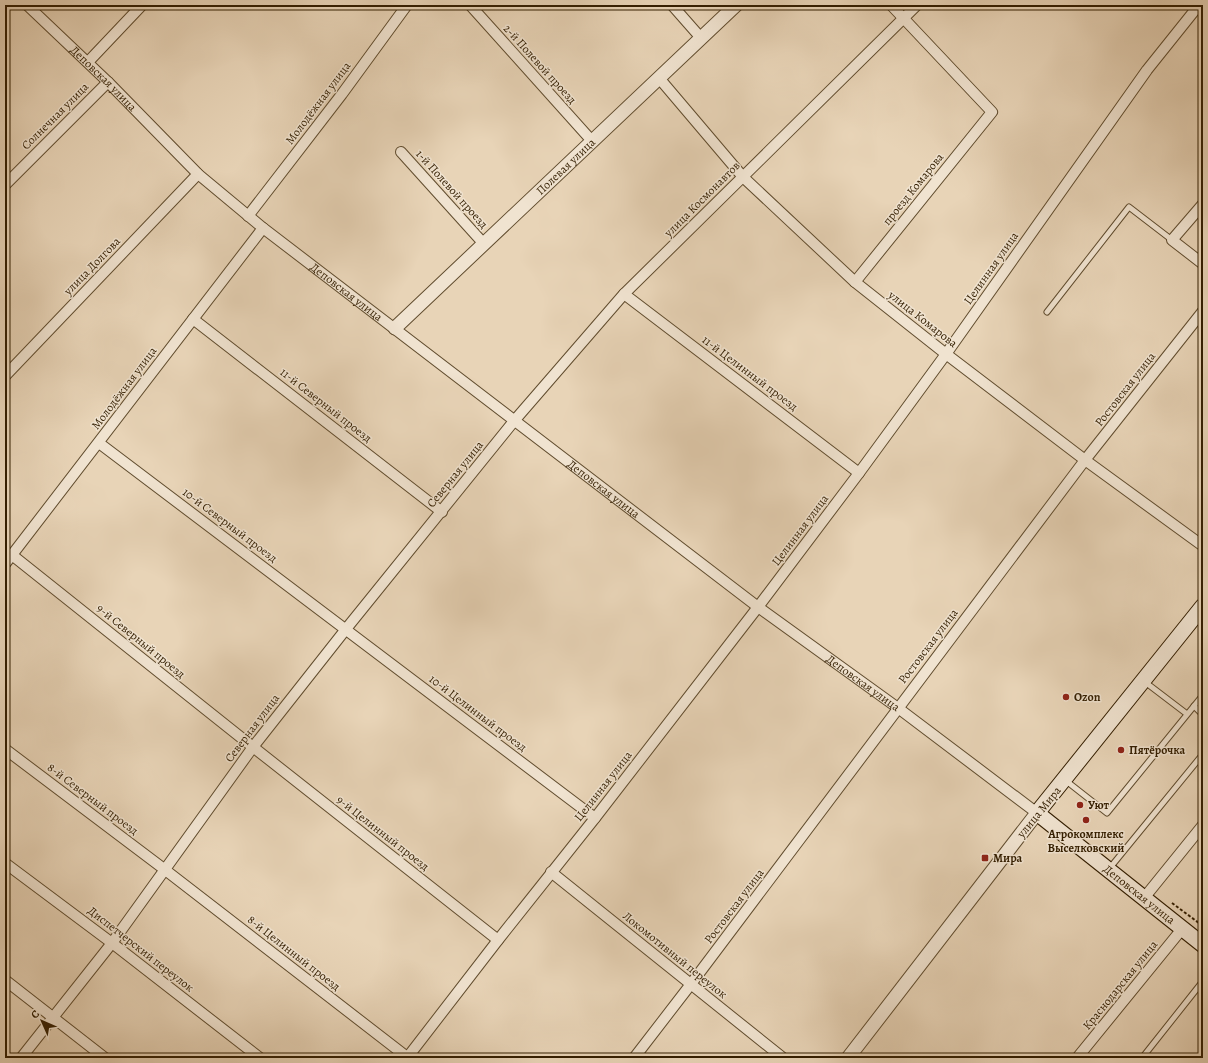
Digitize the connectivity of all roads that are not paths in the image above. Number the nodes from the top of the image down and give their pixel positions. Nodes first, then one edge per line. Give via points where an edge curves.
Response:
1 (27, 5) edge
2 (142, 5) edge
3 (407, 5) edge
4 (470, 5) edge
5 (672, 5) edge
6 (736, 5) edge
7 (890, 5) edge
8 (917, 5) edge
9 (1198, 5) edge
10 (903, 19) junction
11 (701, 38) junction
12 (88, 62) junction
13 (659, 78) junction
14 (108, 82) junction
15 (592, 141) junction
16 (401, 152) dead end
17 (198, 174) junction
18 (743, 177) junction
19 (5, 185) edge
20 (1203, 204) edge
21 (248, 216) junction
22 (263, 228) junction
23 (1172, 240) junction
24 (484, 244) junction
25 (1203, 264) edge
26 (855, 282) junction
27 (624, 294) junction
28 (1203, 311) edge
29 (1047, 312) dead end
30 (194, 319) junction
31 (395, 328) junction
32 (946, 354) junction
33 (5, 376) edge
34 (514, 421) junction
35 (99, 442) junction
36 (1085, 460) junction
37 (859, 473) junction
38 (442, 512) junction
39 (1203, 546) edge
40 (12, 555) junction
41 (5, 564) edge
42 (1203, 606) edge
43 (758, 607) junction
44 (346, 629) junction
45 (1143, 680) junction
46 (1203, 695) edge
47 (1194, 706) junction
48 (898, 708) junction
49 (1187, 714) junction
50 (1203, 714) edge
51 (253, 747) junction
52 (5, 749) edge
53 (1203, 754) edge
54 (1064, 780) junction
55 (1037, 813) junction
56 (595, 818) junction
57 (1203, 825) edge
58 (5, 862) edge
59 (164, 869) junction
60 (1108, 869) junction
61 (551, 872) junction
62 (1144, 898) junction
63 (1182, 928) junction
64 (498, 940) junction
65 (112, 943) junction
66 (1203, 945) edge
67 (5, 980) edge
68 (1203, 981) edge
69 (691, 984) junction
70 (54, 1018) junction
71 (22, 1058) edge
72 (105, 1058) edge
73 (260, 1058) edge
74 (407, 1058) edge
75 (634, 1058) edge
76 (783, 1058) edge
77 (848, 1058) edge
78 (1078, 1058) edge
79 (1142, 1058) edge

1 - 12 street, Деповская улица
2 - 12 street
3 - 21 street, Молодёжная улица
4 - 15 street, 2-й Полевой проезд
5 - 11 street
6 - 11 street, Полевая улица
7 - 10 street
8 - 10 street, улица Космонавтов
9 - 32 street, Целинная улица via 1147,70
10 - 18 street, улица Космонавтов
10 - 26 street, проезд Комарова via 992,112
11 - 13 street, Полевая улица
12 - 14 street, Деповская улица
13 - 15 street, Полевая улица
13 - 18 street, улица Комарова
14 - 17 street, Деповская улица
14 - 19 street, Солнечная улица
15 - 24 street, Полевая улица
16 - 24 street, 1-й Полевой проезд
17 - 21 street, Деповская улица
17 - 33 street, улица Долгова
18 - 26 street, улица Комарова
18 - 27 street, улица Космонавтов
20 - 23 street
21 - 22 street, Деповская улица
22 - 30 street, Молодёжная улица
22 - 31 street, Деповская улица
23 - 25 street
23 - 29 lane via 1129,207
24 - 31 street, Полевая улица
26 - 32 street, улица Комарова
27 - 34 street, улица Космонавтов
27 - 37 street, 11-й Целинный проезд
28 - 36 street, Ростовская улица
30 - 35 street, Молодёжная улица
30 - 38 street, 11-й Северный проезд
31 - 34 street, Деповская улица
32 - 36 street, улица Комарова
32 - 37 street, Целинная улица
34 - 38 street, Северная улица
34 - 43 street, Деповская улица
35 - 40 street, Молодёжная улица
35 - 44 street, 10-й Северный проезд
36 - 39 street, улица Комарова
36 - 48 street, Ростовская улица
37 - 43 street, Целинная улица
38 - 44 street, Северная улица
40 - 41 street, Молодёжная улица
40 - 51 street, 9-й Северный проезд
42 - 45 main road, улица Мира
43 - 48 street, Деповская улица
43 - 56 street, Целинная улица
44 - 51 street, Северная улица
44 - 56 street, 10-й Целинный проезд
45 - 49 lane
45 - 54 main road, улица Мира
46 - 47 lane
47 - 49 lane
47 - 50 lane
48 - 55 street, Деповская улица
48 - 69 street, Ростовская улица
49 - 54 lane via 1107,813
51 - 59 street, Северная улица
51 - 64 street, 9-й Целинный проезд
52 - 59 street, 8-й Северный проезд
53 - 60 lane
54 - 55 main road, улица Мира
55 - 60 main road, Деповская улица
55 - 77 street, улица Мира
56 - 61 street, Целинная улица
57 - 62 street
58 - 65 street, Диспетчерский переулок
59 - 65 street, Северная улица
59 - 74 street, 8-й Целинный проезд
60 - 62 main road, Деповская улица
61 - 64 street, Целинная улица
61 - 69 street, Локомотивный переулок
62 - 63 main road, Деповская улица
63 - 66 main road, Деповская улица
63 - 78 street, Краснодарская улица
64 - 74 street, Целинная улица
65 - 70 street, Северная улица
65 - 73 street, Диспетчерский переулок
67 - 70 street
68 - 79 lane
69 - 75 street, Ростовская улица
69 - 76 street, Локомотивный переулок
70 - 71 street, Северная улица
70 - 72 street

